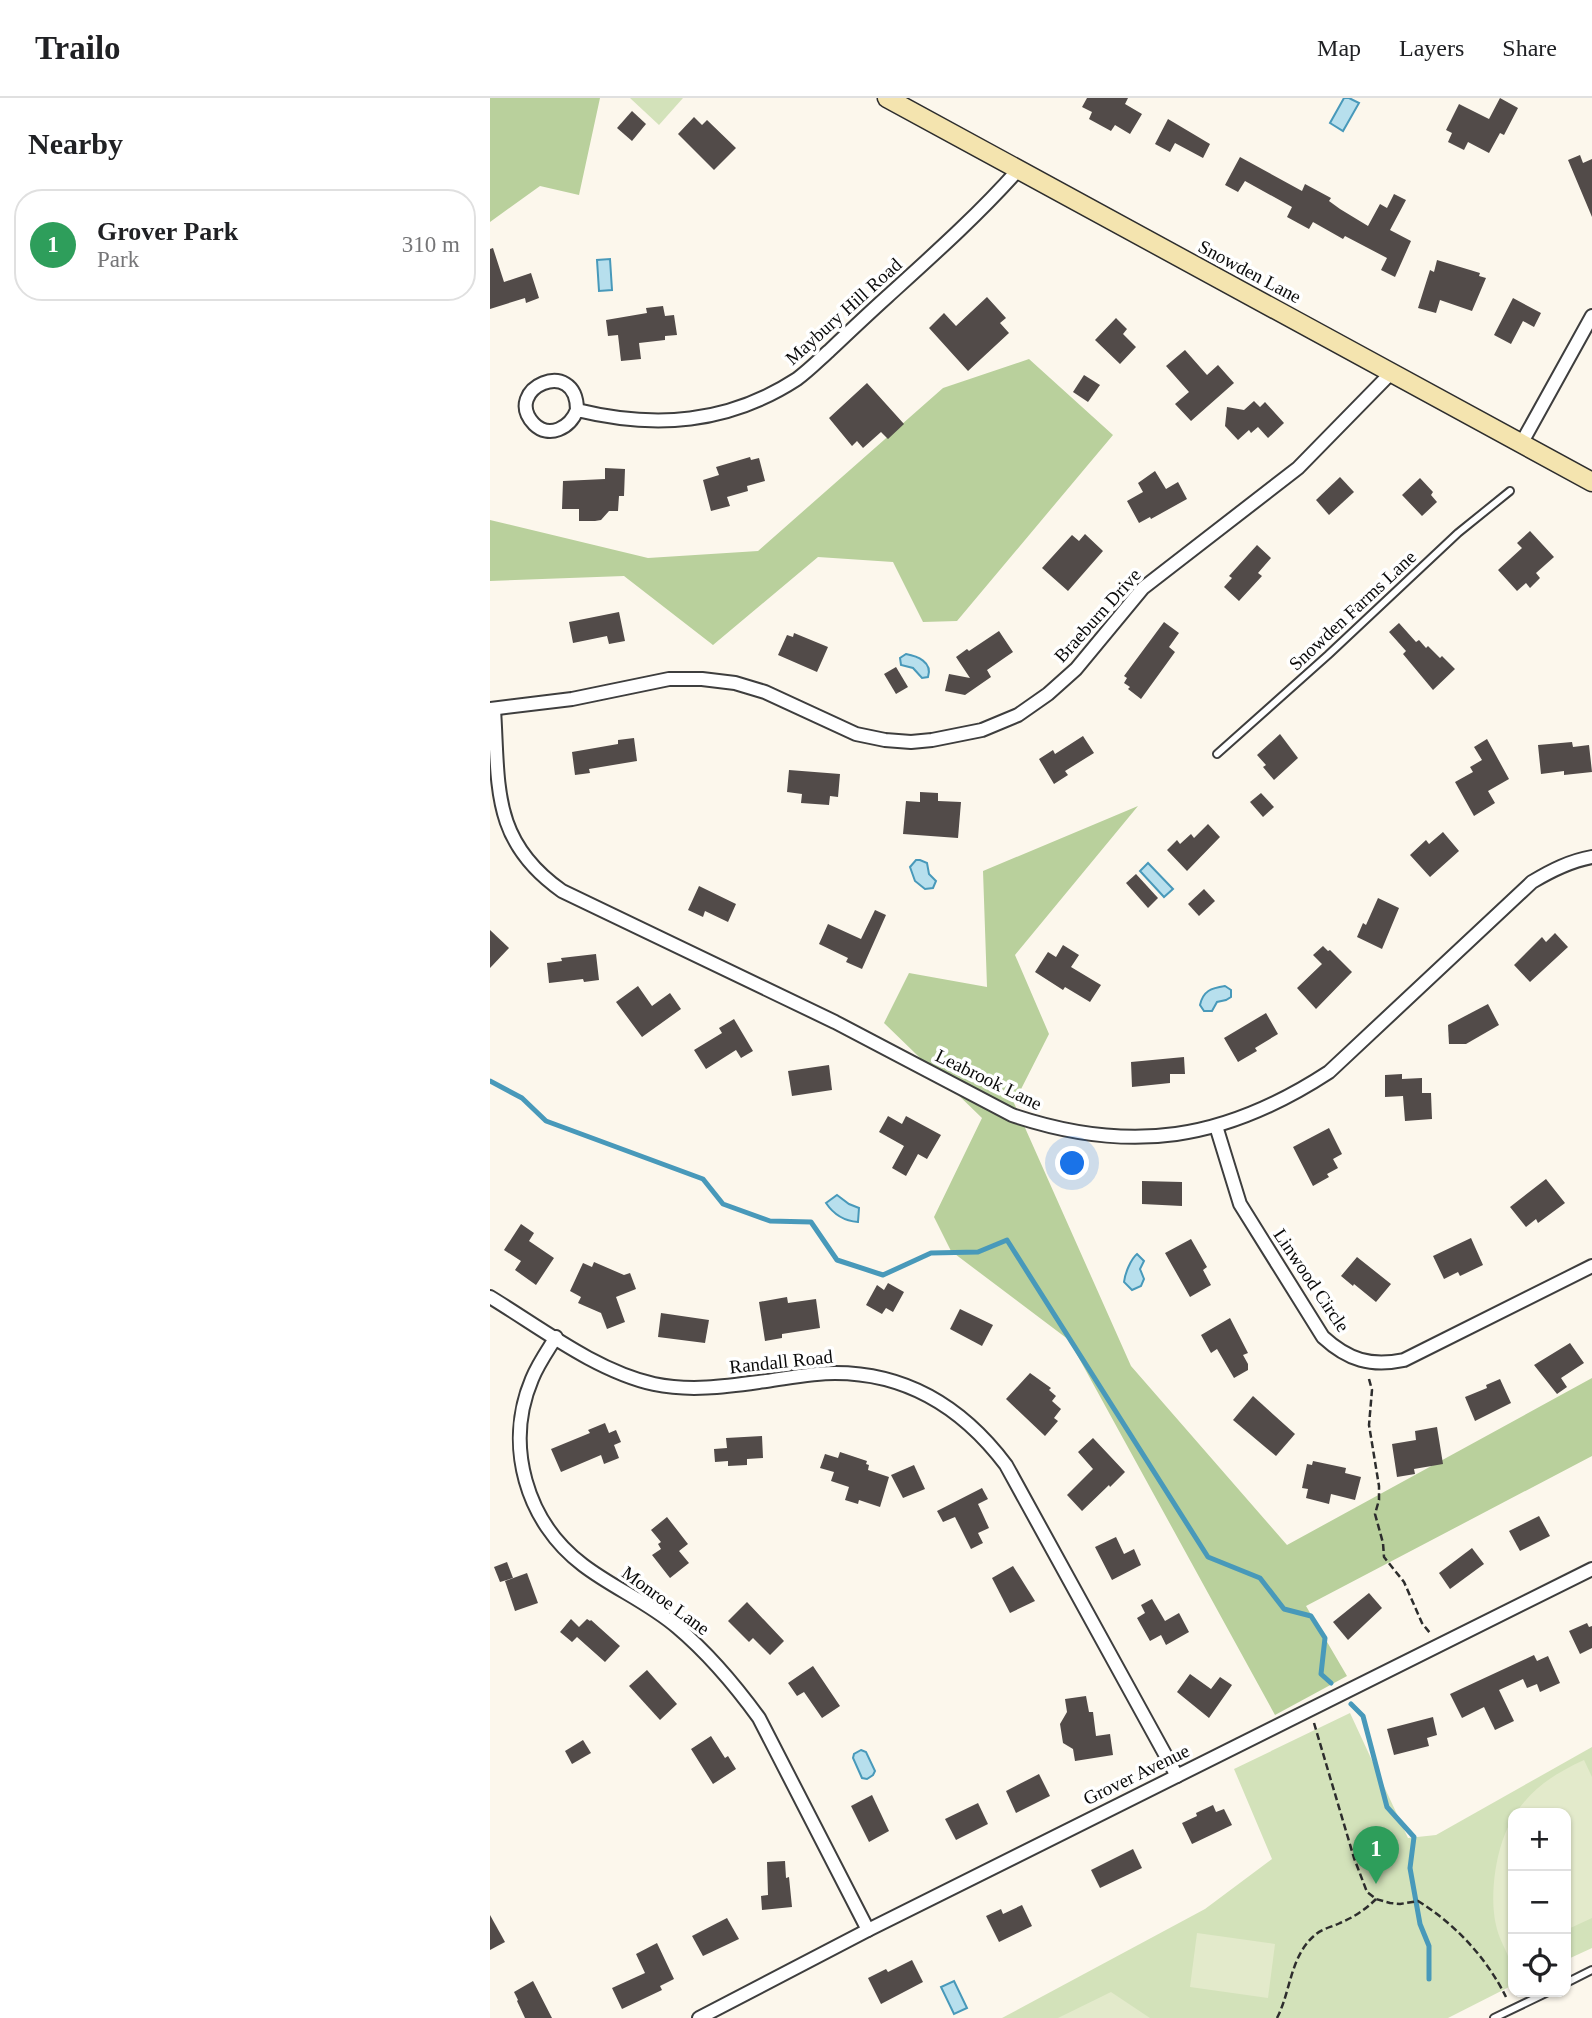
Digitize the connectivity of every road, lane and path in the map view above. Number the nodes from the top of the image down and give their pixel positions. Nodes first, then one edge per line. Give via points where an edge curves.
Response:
1 (887, 98) edge
2 (1018, 170) junction
3 (1592, 316) edge
4 (1392, 372) junction
5 (576, 411) junction
6 (1521, 444) junction
7 (1592, 482) edge
8 (1510, 491) dead end
9 (492, 709) edge
10 (1217, 754) dead end
11 (1592, 857) edge
12 (1216, 1126) junction
13 (1592, 1266) edge
14 (490, 1297) edge
15 (556, 1337) junction
16 (1369, 1379) dead end
17 (1592, 1569) edge
18 (1445, 1642) junction
19 (1313, 1720) dead end
20 (1177, 1776) junction
21 (1376, 1899) junction
22 (868, 1930) junction
23 (1592, 1970) edge
24 (1571, 1980) edge
25 (1506, 1997) dead end
26 (1538, 1997) edge
27 (699, 2018) edge
28 (1278, 2018) edge
29 (1494, 2018) edge

1 - 2 street, Snowden Lane
2 - 4 street, Snowden Lane
2 - 5 street, Maybury Hill Road via 828,351 772,393 739,408 672,421 641,422
3 - 6 street
4 - 6 street, Snowden Lane
4 - 9 street, Braeburn Drive via 1297,468 1143,588 1067,677 1018,715 982,730 932,740 885,740 856,734 765,692 702,679 669,679 572,699
5 - 5 street via 574,394 554,381 538,384 526,405 531,421 545,430 561,429
6 - 7 street, Snowden Lane
8 - 10 lane, Snowden Farms Lane
9 - 12 street, Leabrook Lane via 505,820 526,861 562,891 835,1022 1012,1115 1077,1133 1135,1137
11 - 12 street, Leabrook Lane via 1553,869 1532,882 1329,1072 1264,1110
12 - 13 street, Linwood Circle via 1240,1204 1323,1337 1354,1359 1386,1364 1404,1360
14 - 15 street, Randall Road
15 - 20 street, Randall Road via 605,1366 655,1384 713,1388 806,1375 866,1375 923,1392 947,1406 970,1423 1006,1465
15 - 22 street, Monroe Lane via 532,1378 521,1420 520,1458 535,1507 564,1549 584,1567 676,1626 737,1689 759,1718
16 - 18 path via 1373,1390 1369,1425 1379,1486 1375,1514 1384,1557 1404,1582 1422,1623
17 - 18 street, Grover Avenue
18 - 20 street, Grover Avenue
19 - 21 path via 1357,1868 1367,1892
20 - 22 street, Grover Avenue
21 - 25 path via 1400,1904 1418,1901 1452,1924
21 - 28 path via 1363,1911 1316,1933 1291,1973
22 - 27 street, Grover Avenue
23 - 24 lane
26 - 29 lane

